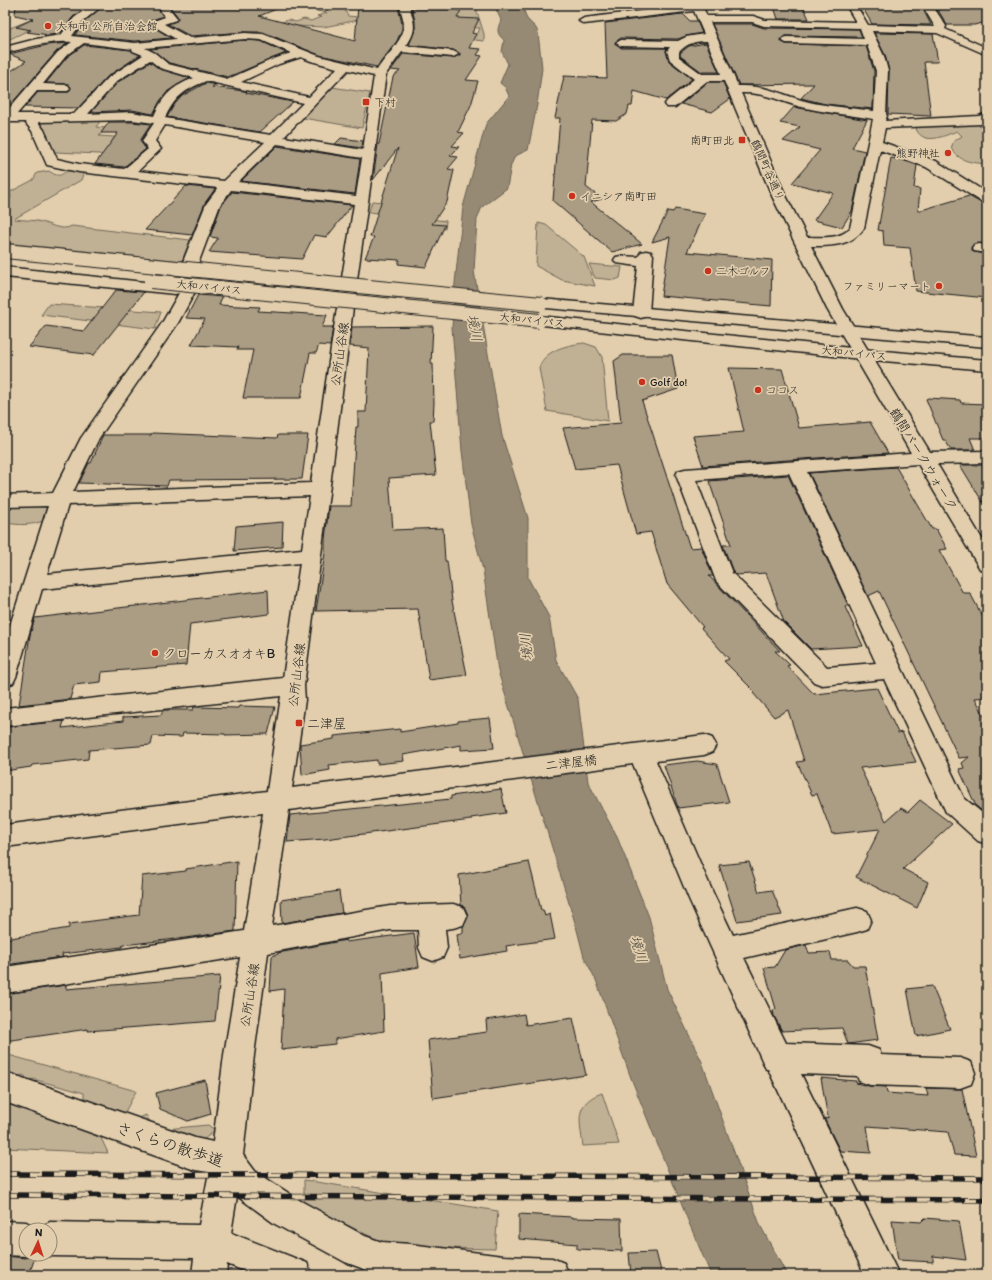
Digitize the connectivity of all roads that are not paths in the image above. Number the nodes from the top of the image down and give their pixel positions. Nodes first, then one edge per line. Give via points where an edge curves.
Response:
1 (98, 5) edge
2 (404, 5) edge
3 (850, 5) edge
4 (927, 5) edge
5 (165, 10) dead end
6 (699, 10) edge
7 (584, 21) dead end
8 (864, 26) junction
9 (939, 30) junction
10 (65, 38) junction
11 (710, 38) junction
12 (83, 39) junction
13 (786, 40) dead end
14 (188, 41) junction
15 (872, 42) junction
16 (621, 43) dead end
17 (678, 44) junction
18 (135, 46) junction
19 (398, 48) junction
20 (5, 50) edge
21 (987, 52) edge
22 (303, 53) junction
23 (453, 54) dead end
24 (151, 55) junction
25 (344, 67) junction
26 (380, 74) junction
27 (205, 77) junction
28 (703, 78) junction
29 (231, 82) junction
30 (731, 84) junction
31 (33, 87) junction
32 (64, 88) dead end
33 (311, 101) junction
34 (671, 104) dead end
35 (987, 117) edge
36 (6, 118) edge
37 (77, 118) junction
38 (29, 119) junction
39 (158, 120) junction
40 (880, 121) junction
41 (274, 140) junction
42 (875, 144) junction
43 (368, 156) junction
44 (128, 173) junction
45 (228, 185) junction
46 (982, 195) edge
47 (362, 201) junction
48 (801, 242) junction
49 (5, 247) edge
50 (5, 251) edge
51 (621, 260) dead end
52 (190, 264) junction
53 (5, 266) edge
54 (5, 272) edge
55 (350, 279) junction
56 (188, 290) junction
57 (345, 308) junction
58 (641, 312) junction
59 (847, 331) junction
60 (987, 342) edge
61 (861, 354) junction
62 (987, 365) edge
63 (987, 457) edge
64 (923, 458) junction
65 (795, 467) junction
66 (321, 489) junction
67 (60, 498) junction
68 (5, 501) edge
69 (312, 555) junction
70 (987, 564) edge
71 (33, 583) junction
72 (891, 670) junction
73 (5, 677) edge
74 (293, 686) junction
75 (5, 717) edge
76 (704, 745) dead end
77 (630, 754) junction
78 (278, 800) junction
79 (987, 832) edge
80 (5, 836) edge
81 (857, 920) dead end
82 (257, 942) junction
83 (433, 948) dead end
84 (726, 949) junction
85 (5, 980) edge
86 (777, 1058) junction
87 (960, 1073) dead end
88 (5, 1087) edge
89 (227, 1160) junction
90 (5, 1238) edge
91 (18, 1239) edge
92 (58, 1239) edge
93 (213, 1242) junction
94 (208, 1275) edge
95 (295, 1275) edge
96 (552, 1275) edge
97 (882, 1275) edge

1 - 10 main road via 78,20
2 - 19 main road via 409,30
3 - 8 main road
4 - 9 main road via 941,26
5 - 14 main road via 172,18 155,24
6 - 7 main road
6 - 8 main road via 764,23
6 - 11 main road, 鶴間町谷通り
8 - 9 main road
8 - 15 main road
9 - 21 main road
10 - 12 main road
10 - 20 main road
11 - 17 main road via 687,39
11 - 30 main road, 鶴間町谷通り
12 - 18 main road
12 - 31 main road via 62,54
13 - 15 main road via 802,37
14 - 18 main road
14 - 22 main road via 227,36 257,37
15 - 40 main road via 882,71
16 - 17 main road
17 - 28 main road via 673,51 674,58
18 - 24 main road
19 - 23 main road
19 - 26 main road
22 - 25 main road
22 - 29 main road via 275,62
24 - 27 main road via 164,66
24 - 37 main road via 113,80
25 - 26 main road
25 - 33 main road
26 - 43 main road, 公所山谷線
27 - 29 main road
27 - 39 main road via 180,88 165,104
28 - 30 main road
28 - 34 main road
29 - 33 main road
30 - 40 main road via 770,92 807,105
30 - 48 main road, 鶴間町谷通り
31 - 32 main road
31 - 36 main road
33 - 41 main road
35 - 40 main road via 982,120
36 - 38 main road
37 - 38 main road
37 - 39 main road via 132,116
38 - 44 main road via 38,130 52,162 79,168
39 - 41 main road
39 - 44 main road via 160,123 148,141 155,149
40 - 42 main road
41 - 43 main road
41 - 45 main road
42 - 46 main road via 931,164
42 - 48 main road via 854,234 836,240
43 - 47 main road, 公所山谷線
44 - 45 main road
45 - 47 main road
45 - 52 main road via 213,204
47 - 55 main road, 公所山谷線
48 - 59 main road, 鶴間町谷通り
49 - 52 main road
50 - 58 main road, 大和バイパス, bridge
51 - 58 main road via 645,258
52 - 55 main road
52 - 56 main road
53 - 61 main road, 大和バイパス, bridge
54 - 56 main road
55 - 57 main road, 公所山谷線
56 - 57 main road
56 - 67 main road via 170,323 90,438
57 - 66 main road, 公所山谷線
58 - 59 main road, 大和バイパス
59 - 60 main road, 大和バイパス
59 - 61 main road, 鶴間パークウォーク
61 - 62 main road, 大和バイパス
61 - 64 main road, 鶴間パークウォーク
63 - 64 main road
64 - 65 main road
64 - 70 main road, 鶴間パークウォーク
65 - 72 main road
65 - 72 main road via 685,475 723,576 822,676
66 - 67 main road
66 - 69 main road, 公所山谷線
67 - 68 main road
67 - 71 main road
69 - 71 main road
69 - 74 main road, 公所山谷線
71 - 73 main road
72 - 79 main road via 955,805
74 - 75 main road
74 - 78 main road, 公所山谷線
76 - 77 main road, 二津屋橋
77 - 78 main road, 二津屋橋
77 - 84 main road
78 - 80 main road, 二津屋橋
78 - 82 main road, 公所山谷線
81 - 84 main road
82 - 83 main road via 390,918 442,917
82 - 85 main road
82 - 89 main road, 公所山谷線
84 - 86 main road
86 - 87 main road via 868,1062 870,1070
86 - 97 main road
88 - 89 main road, さくらの散歩道 via 195,1154
89 - 93 main road, 公所山谷線
89 - 96 main road, さくらの散歩道 via 244,1182 287,1212 357,1250 382,1260 504,1273
90 - 91 main road
92 - 93 main road
93 - 94 main road, 公所山谷線
93 - 95 main road

